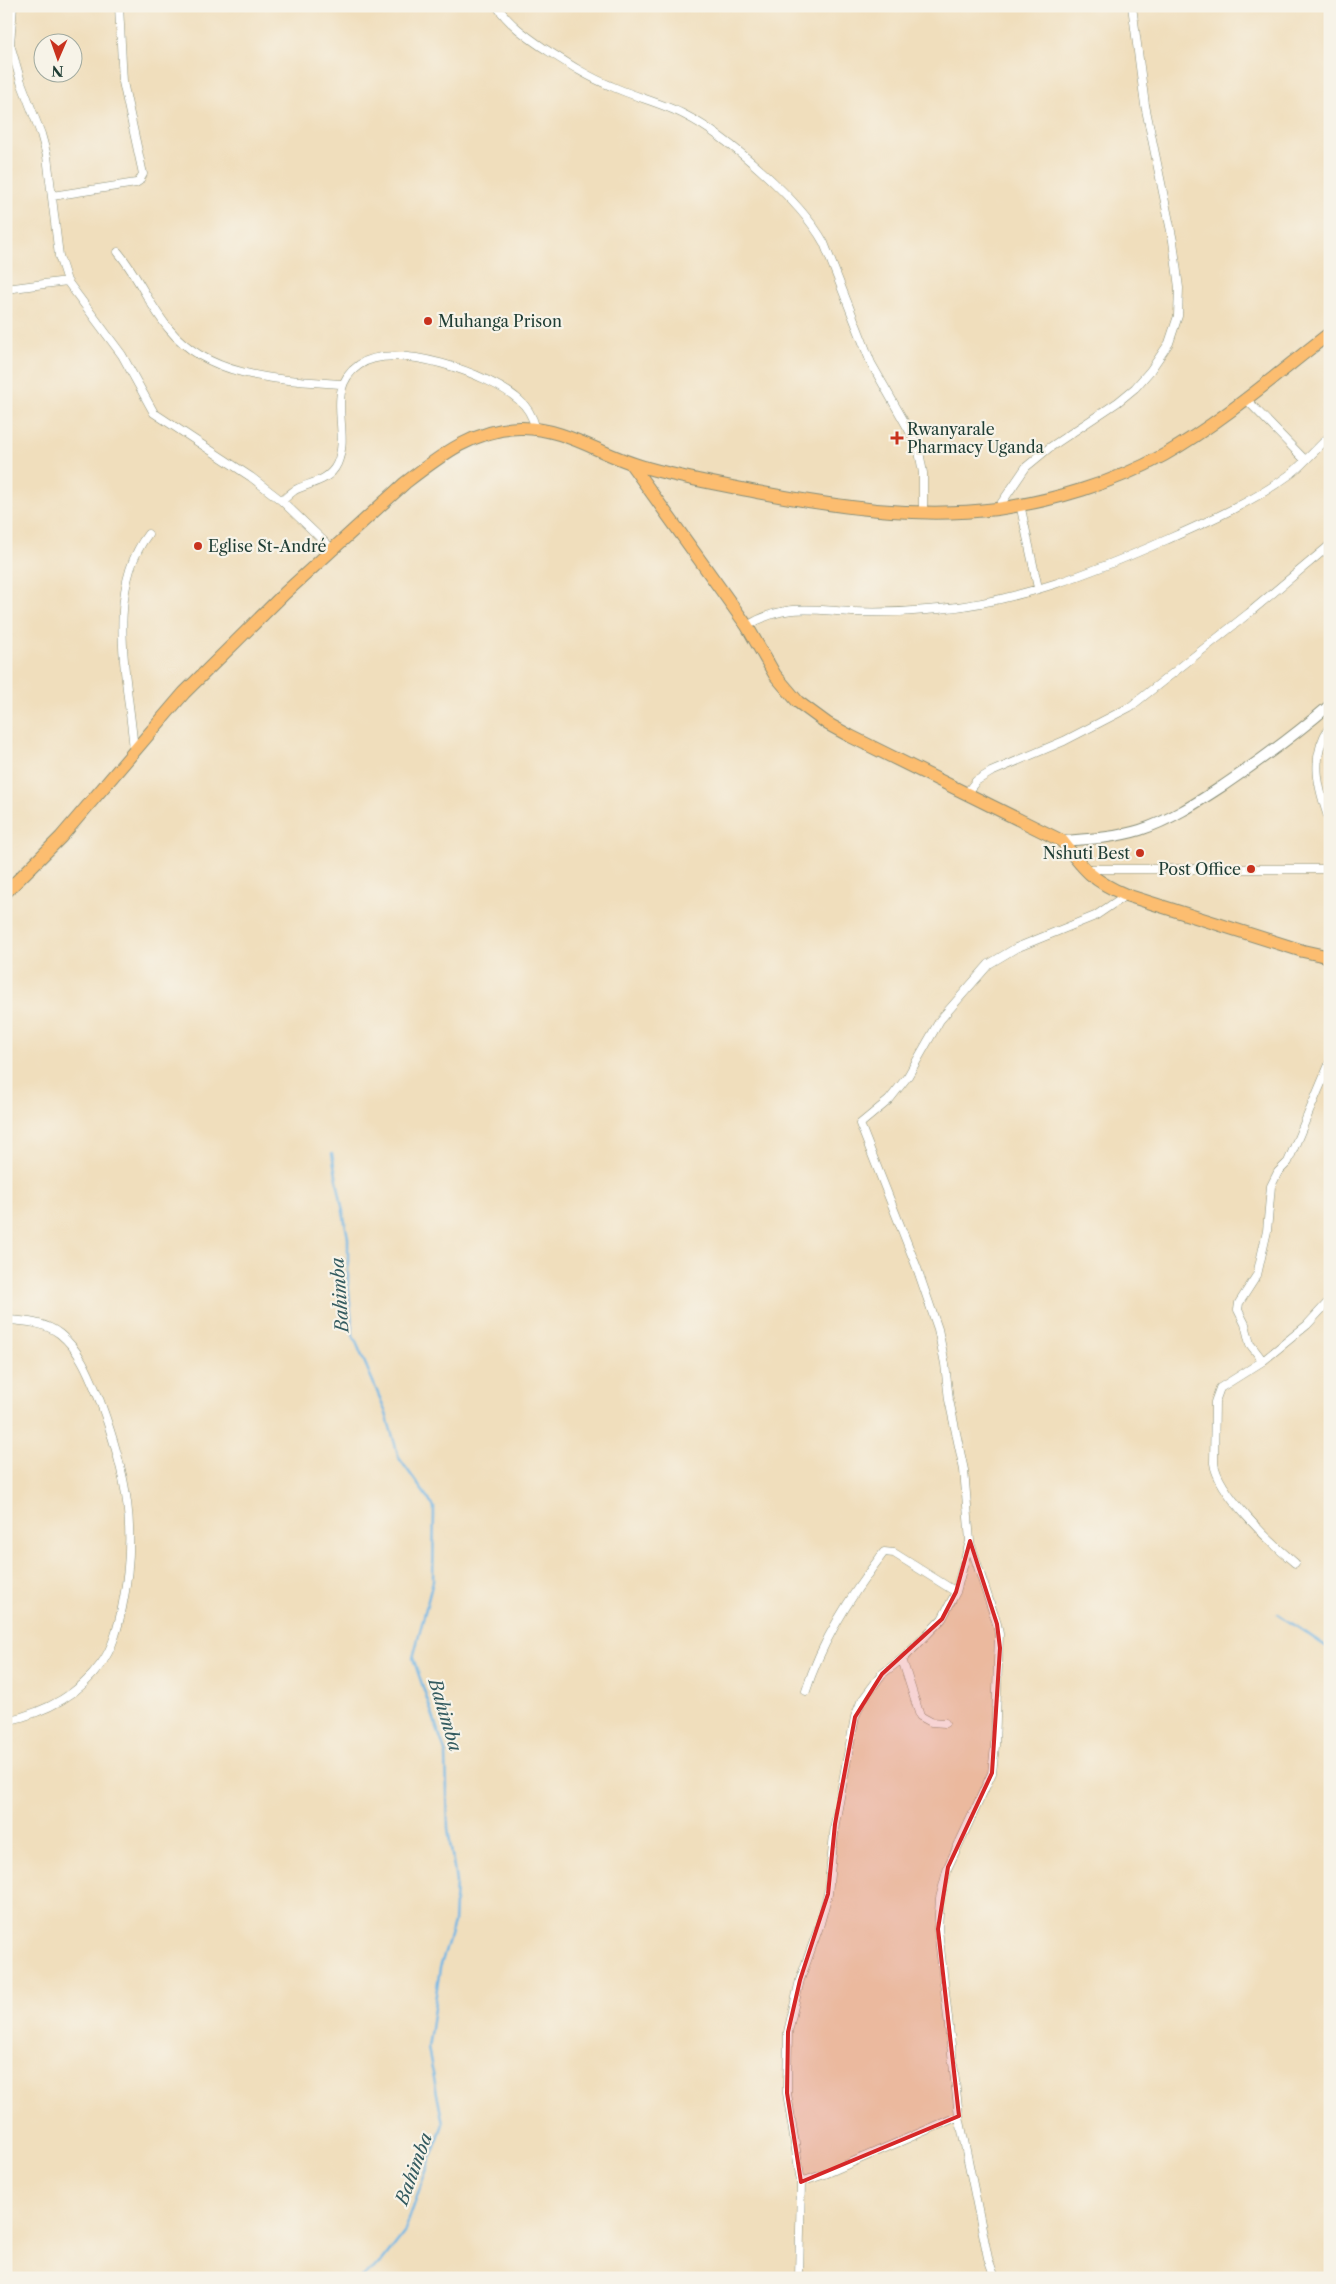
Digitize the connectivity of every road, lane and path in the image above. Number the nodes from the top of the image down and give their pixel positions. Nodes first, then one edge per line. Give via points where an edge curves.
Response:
1 (13, 6) edge
2 (119, 6) edge
3 (497, 6) edge
4 (1132, 6) edge
5 (9, 17) edge
6 (8, 45) edge
7 (52, 196) junction
8 (118, 252) dead end
9 (67, 281) junction
10 (6, 289) edge
11 (1330, 333) edge
12 (342, 384) junction
13 (1245, 398) junction
14 (536, 429) junction
15 (1330, 436) edge
16 (1306, 460) junction
17 (631, 464) junction
18 (282, 501) junction
19 (1020, 504) junction
20 (998, 508) junction
21 (923, 514) junction
22 (148, 534) dead end
23 (1330, 545) edge
24 (332, 549) junction
25 (1038, 588) junction
26 (747, 626) junction
27 (1330, 704) edge
28 (1330, 726) edge
29 (134, 751) junction
30 (966, 794) junction
31 (1330, 822) edge
32 (1062, 841) junction
33 (1084, 869) junction
34 (1330, 869) edge
35 (6, 892) edge
36 (1126, 895) junction
37 (1330, 957) edge
38 (1330, 1062) edge
39 (1330, 1300) edge
40 (6, 1320) edge
41 (1263, 1361) junction
42 (970, 1541) junction
43 (1295, 1563) dead end
44 (956, 1592) junction
45 (902, 1659) junction
46 (806, 1691) dead end
47 (6, 1721) edge
48 (945, 1722) dead end
49 (959, 2116) junction
50 (801, 2182) junction
51 (799, 2278) edge
52 (995, 2278) edge

1 - 5 street
2 - 7 street via 122,76 142,178 136,183
3 - 21 street via 518,29 583,73 672,109 709,130 749,160 815,227 871,363 918,446 923,473
4 - 20 street via 1145,105 1174,250 1179,288 1178,316 1169,343 1135,388 1026,467
5 - 6 street
6 - 7 street via 41,134
7 - 9 street via 59,256
8 - 12 street via 169,330 203,358 277,379
9 - 10 street
9 - 18 street via 122,355 154,414
11 - 13 highway
12 - 14 street via 359,364 371,360 405,356 424,359 478,376 509,392 529,410
12 - 18 street via 342,442 336,465 328,475 293,491
13 - 16 street
13 - 19 highway via 1184,443 1135,469 1096,484
14 - 17 highway via 564,435
14 - 24 highway via 503,429 470,439 404,484
15 - 16 street
16 - 25 street via 1278,482 1219,517 1111,564
17 - 21 highway via 674,476 807,502
17 - 26 highway
18 - 24 street
19 - 20 highway
19 - 25 street
20 - 21 highway
22 - 29 street via 139,546 129,571 123,608
23 - 30 street via 1130,707 1064,742 991,772 976,781
24 - 29 highway via 184,693
25 - 26 street via 996,600 941,609 879,612 788,609
26 - 30 highway via 775,675 810,712 850,736
27 - 32 street via 1256,764 1167,820 1114,837
28 - 31 street via 1319,745 1317,758 1320,788
29 - 35 highway via 61,837
30 - 32 highway
32 - 33 highway
33 - 34 street
33 - 36 highway via 1105,886
36 - 37 highway
36 - 42 street via 1095,916 1016,948 988,964 940,1020 908,1076 889,1100 860,1124 938,1329 964,1470
38 - 41 street via 1288,1162 1271,1186 1267,1230 1257,1275 1239,1303 1238,1310 1250,1344
39 - 41 street via 1307,1325
40 - 47 street via 31,1322 58,1332 82,1360 115,1446 130,1514 124,1599 117,1634 102,1664 68,1697 41,1712
41 - 43 street via 1220,1388 1215,1402 1214,1468 1243,1511
42 - 44 street
42 - 49 street via 998,1624 1000,1648 992,1773 948,1867 940,1898 938,1929
44 - 45 street via 942,1619
44 - 46 street via 894,1554 884,1552 818,1658
45 - 48 street via 920,1716 931,1722
45 - 50 street via 882,1674 861,1702 855,1717 835,1824 828,1894 792,2014 787,2093
49 - 50 street
49 - 52 street
50 - 51 street

